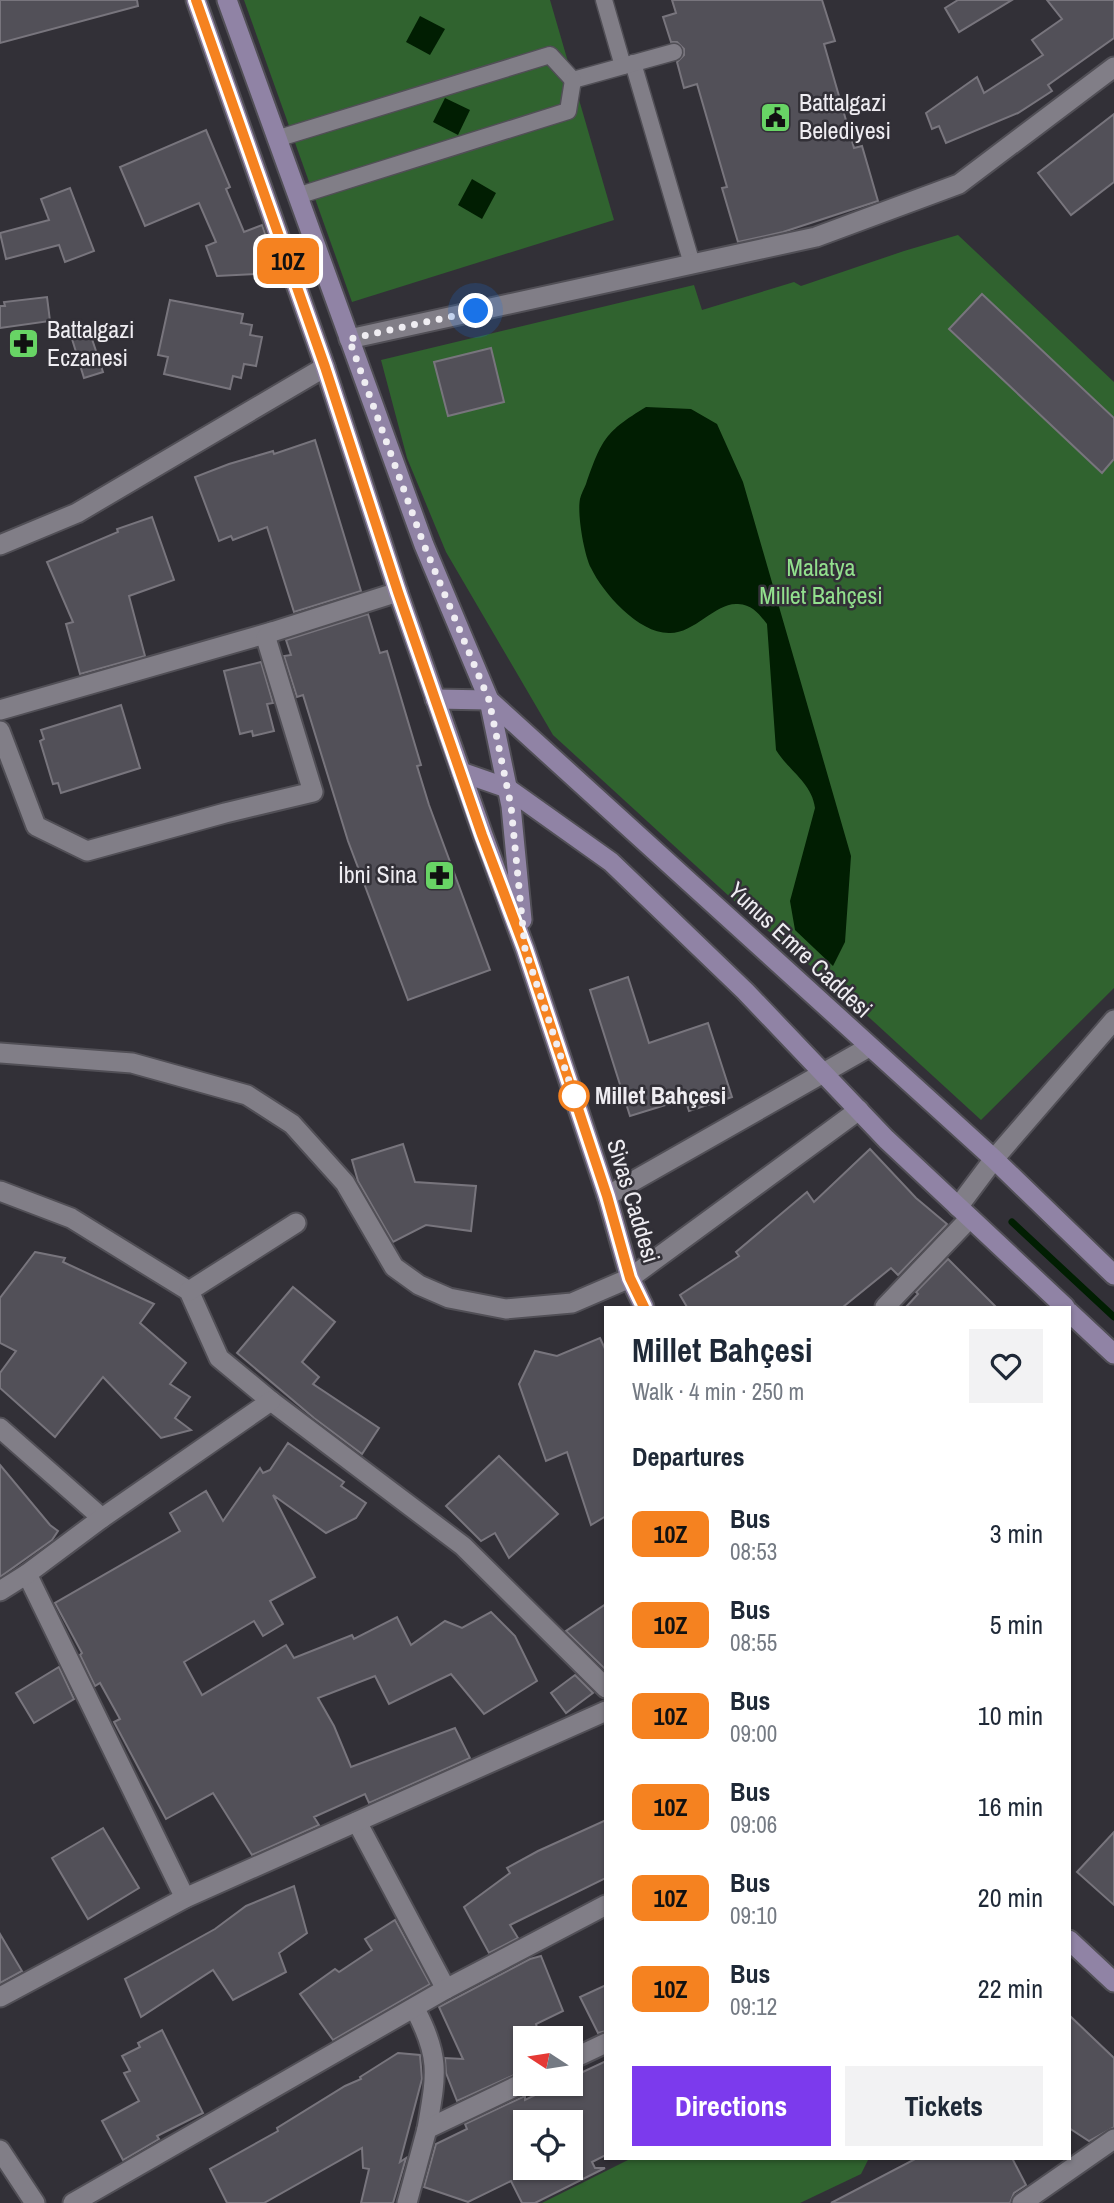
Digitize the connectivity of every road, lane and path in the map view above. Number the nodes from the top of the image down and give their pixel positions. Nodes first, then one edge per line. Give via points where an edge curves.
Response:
1 (196, 0) edge
2 (227, 0) edge
3 (604, 0) edge
4 (674, 52) dead end
5 (628, 64) junction
6 (1114, 67) edge
7 (573, 80) junction
8 (276, 139) junction
9 (297, 196) junction
10 (692, 264) junction
11 (349, 339) junction
12 (325, 367) junction
13 (0, 545) edge
14 (398, 592) junction
15 (272, 632) junction
16 (436, 699) junction
17 (489, 700) junction
18 (0, 710) edge
19 (0, 731) edge
20 (461, 772) junction
21 (507, 788) junction
22 (525, 949) junction
23 (1114, 1020) edge
24 (869, 1047) junction
25 (0, 1053) edge
26 (823, 1073) junction
27 (859, 1110) junction
28 (994, 1159) junction
29 (0, 1191) edge
30 (607, 1196) junction
31 (964, 1212) junction
32 (296, 1223) dead end
33 (1114, 1275) edge
34 (630, 1278) junction
35 (190, 1290) junction
36 (644, 1306) edge
37 (886, 1306) edge
38 (1064, 1306) edge
39 (1071, 1313) edge
40 (1114, 1354) edge
41 (271, 1401) junction
42 (0, 1428) edge
43 (102, 1518) junction
44 (27, 1574) junction
45 (0, 1591) edge
46 (604, 1686) edge
47 (604, 1713) edge
48 (357, 1822) junction
49 (185, 1898) junction
50 (604, 1906) edge
51 (1071, 1942) edge
52 (1114, 1982) edge
53 (446, 1989) junction
54 (0, 1997) edge
55 (415, 2009) junction
56 (604, 2044) edge
57 (583, 2054) edge
58 (513, 2088) edge
59 (427, 2129) junction
60 (1114, 2139) edge
61 (0, 2150) edge
62 (1074, 2161) edge
63 (35, 2203) edge
64 (73, 2203) edge
65 (407, 2203) edge
66 (1022, 2203) edge

1 - 12 main road
2 - 8 main road
3 - 5 street
4 - 5 street
5 - 7 street
5 - 10 street
6 - 10 street via 959,184 816,237
7 - 8 street via 550,55
7 - 9 street via 568,111
8 - 9 main road
9 - 11 main road
10 - 11 street
11 - 17 main road via 424,545
12 - 13 street via 77,513
12 - 14 main road
14 - 15 street
14 - 16 main road
15 - 18 street
15 - 19 street via 266,638 313,792 87,851 36,826
16 - 17 main road
16 - 20 main road
17 - 21 main road
17 - 24 main road, Yunus Emre Caddesi
20 - 21 main road
20 - 22 main road
21 - 22 main road
21 - 26 main road via 611,862
22 - 30 main road, Sivas Caddesi
23 - 28 street
24 - 26 street
24 - 28 main road, Yunus Emre Caddesi
25 - 34 street via 132,1063 247,1095 292,1124 345,1183 394,1267 449,1298 506,1308 572,1303
26 - 27 main road
26 - 30 street
27 - 31 main road
27 - 34 street
28 - 31 street
28 - 33 main road, Yunus Emre Caddesi
29 - 35 street via 71,1218
30 - 34 main road, Sivas Caddesi
31 - 37 street
31 - 38 main road
32 - 35 street
34 - 36 main road, Sivas Caddesi
35 - 41 street via 219,1358
39 - 40 main road
41 - 43 street
41 - 46 street via 463,1546
42 - 43 street
43 - 44 street
44 - 45 street
44 - 49 street
47 - 48 street
48 - 49 street
48 - 53 street
49 - 54 street
50 - 53 street
51 - 52 main road
53 - 55 street
55 - 59 street via 434,2056
55 - 64 street
56 - 57 street
58 - 59 street
59 - 65 street
60 - 62 street
61 - 63 street
62 - 66 street

